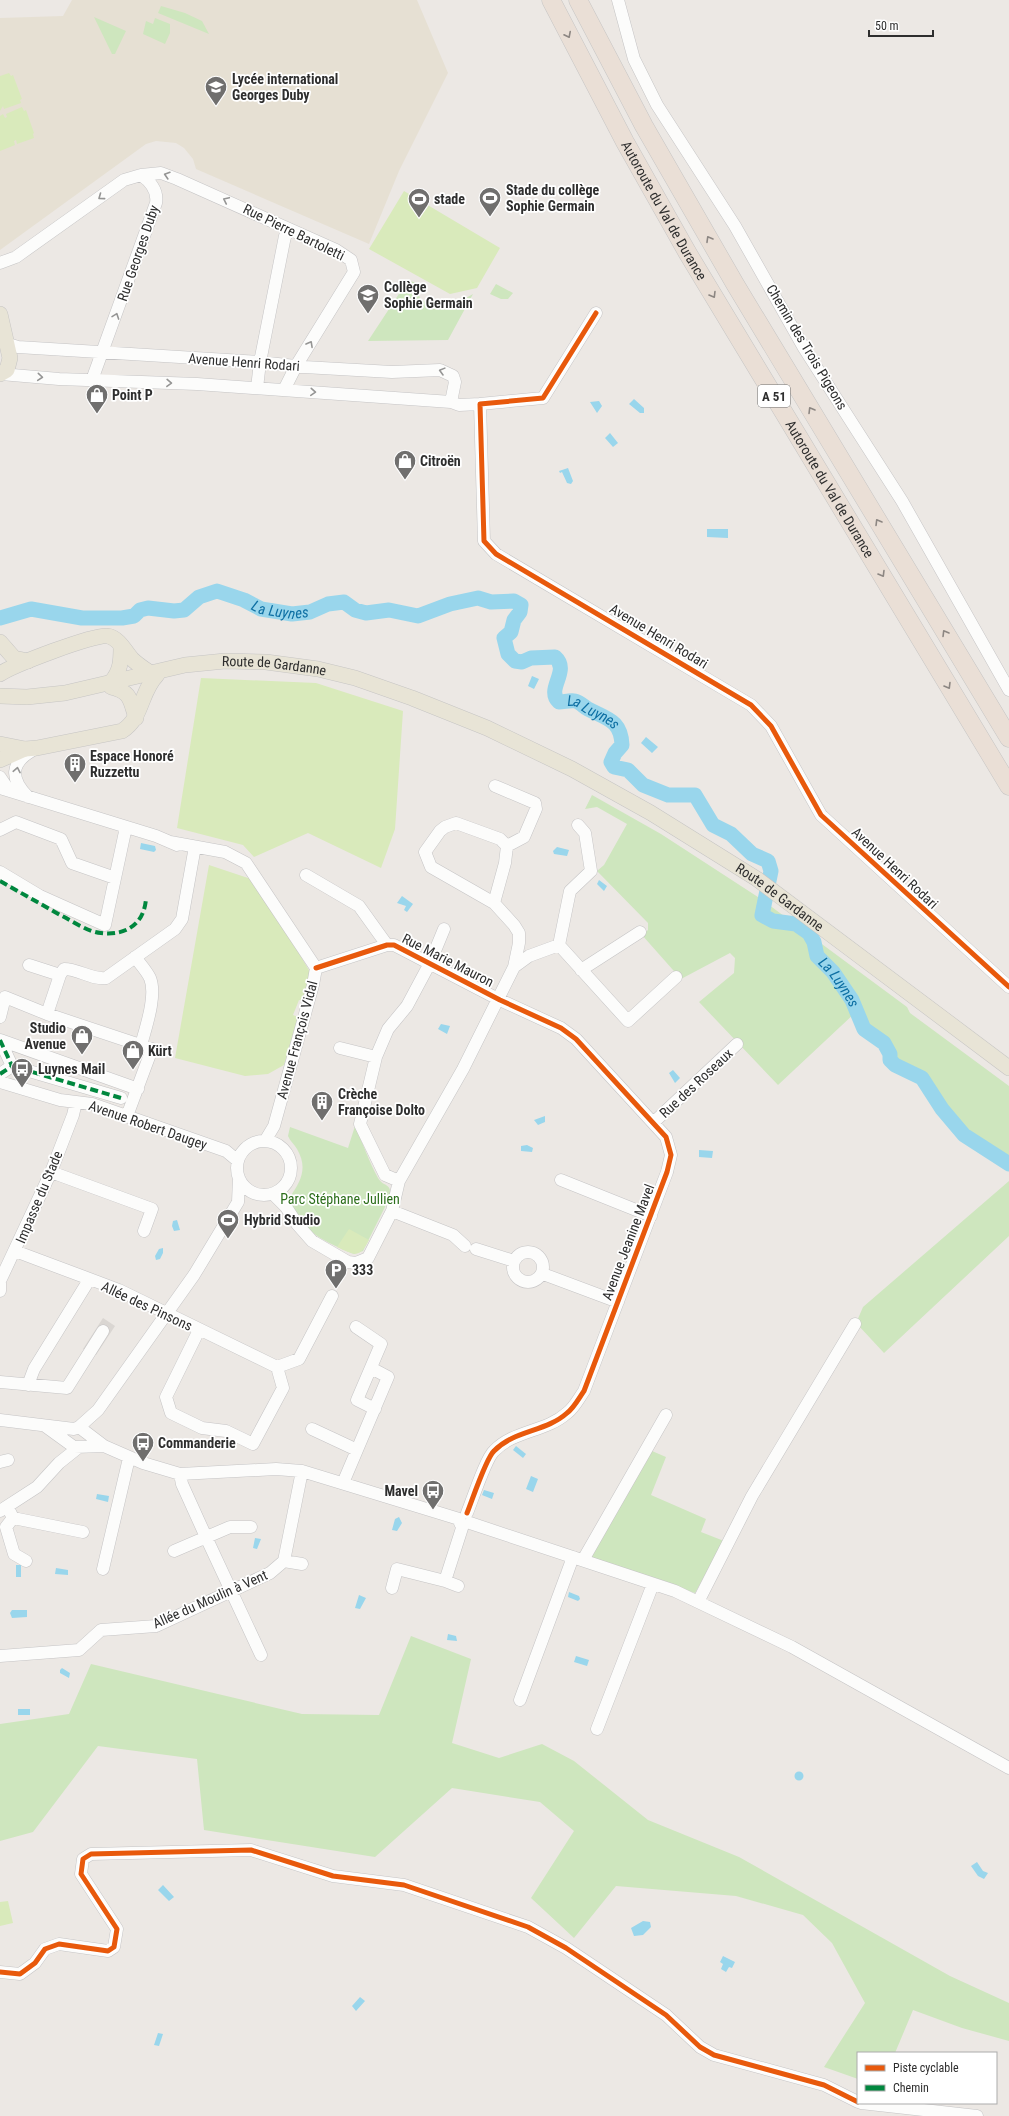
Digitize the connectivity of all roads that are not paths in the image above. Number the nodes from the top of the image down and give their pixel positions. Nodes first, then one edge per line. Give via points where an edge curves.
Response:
1 (551, 0) edge
2 (578, 0) edge
3 (618, 0) edge
4 (141, 175) junction
5 (291, 230) junction
6 (0, 263) edge
7 (596, 313) dead end
8 (0, 314) edge
9 (8, 344) junction
10 (103, 353) junction
11 (260, 362) junction
12 (296, 366) junction
13 (0, 374) edge
14 (92, 380) junction
15 (257, 388) junction
16 (284, 390) junction
17 (451, 402) junction
18 (480, 404) junction
19 (0, 642) edge
20 (121, 646) junction
21 (28, 661) junction
22 (0, 674) edge
23 (153, 674) junction
24 (111, 685) junction
25 (1009, 690) edge
26 (0, 696) edge
27 (0, 702) edge
28 (136, 718) junction
29 (1009, 738) edge
30 (0, 744) edge
31 (31, 748) junction
32 (0, 760) edge
33 (0, 777) edge
34 (495, 786) dead end
35 (1009, 786) edge
36 (0, 788) edge
37 (13, 792) junction
38 (28, 796) junction
39 (578, 824) dead end
40 (126, 827) junction
41 (0, 830) edge
42 (170, 842) junction
43 (507, 846) junction
44 (194, 852) junction
45 (0, 872) edge
46 (306, 875) dead end
47 (254, 876) junction
48 (115, 878) junction
49 (494, 903) junction
50 (444, 929) dead end
51 (640, 932) dead end
52 (387, 945) junction
53 (559, 945) junction
54 (135, 957) junction
55 (430, 963) junction
56 (29, 964) dead end
57 (514, 967) junction
58 (316, 968) junction
59 (581, 970) junction
60 (60, 975) junction
61 (676, 977) dead end
62 (1009, 987) edge
63 (500, 1000) junction
64 (47, 1014) junction
65 (0, 1017) edge
66 (0, 1040) edge
67 (737, 1044) dead end
68 (142, 1045) junction
69 (340, 1048) dead end
70 (376, 1057) junction
71 (12, 1066) junction
72 (1009, 1068) edge
73 (0, 1074) edge
74 (0, 1082) edge
75 (138, 1090) junction
76 (121, 1098) dead end
77 (76, 1102) junction
78 (127, 1116) junction
79 (654, 1122) junction
80 (274, 1126) junction
81 (265, 1141) junction
82 (248, 1146) junction
83 (283, 1148) junction
84 (226, 1151) junction
85 (238, 1161) junction
86 (51, 1172) junction
87 (239, 1178) junction
88 (560, 1180) dead end
89 (399, 1181) junction
90 (285, 1187) junction
91 (254, 1194) junction
92 (273, 1194) junction
93 (238, 1202) junction
94 (286, 1207) junction
95 (392, 1211) junction
96 (651, 1216) junction
97 (144, 1231) dead end
98 (15, 1251) junction
99 (514, 1261) junction
100 (543, 1274) junction
101 (89, 1280) junction
102 (0, 1291) edge
103 (332, 1296) dead end
104 (618, 1302) junction
105 (167, 1313) junction
106 (856, 1324) dead end
107 (356, 1327) dead end
108 (199, 1330) junction
109 (103, 1331) dead end
110 (277, 1368) junction
111 (371, 1368) junction
112 (0, 1382) edge
113 (28, 1385) junction
114 (375, 1409) junction
115 (666, 1415) dead end
116 (0, 1420) edge
117 (45, 1426) junction
118 (312, 1429) dead end
119 (80, 1430) junction
120 (68, 1440) junction
121 (104, 1446) junction
122 (80, 1447) junction
123 (357, 1450) junction
124 (129, 1458) junction
125 (59, 1463) junction
126 (302, 1471) junction
127 (180, 1474) junction
128 (343, 1483) junction
129 (5, 1518) edge
130 (465, 1520) junction
131 (251, 1527) dead end
132 (83, 1532) dead end
133 (206, 1537) junction
134 (174, 1551) dead end
135 (578, 1559) junction
136 (26, 1561) dead end
137 (284, 1561) junction
138 (302, 1564) dead end
139 (103, 1569) dead end
140 (444, 1581) junction
141 (653, 1584) junction
142 (458, 1586) dead end
143 (392, 1588) dead end
144 (232, 1592) junction
145 (698, 1602) junction
146 (261, 1655) dead end
147 (0, 1656) edge
148 (520, 1700) dead end
149 (597, 1729) dead end
150 (1009, 1768) edge
151 (0, 1972) edge
152 (857, 2102) edge
153 (871, 2104) edge
154 (977, 2116) edge

1 -> 35 highway, Autoroute du Val de Durance / A 51 via 599,94 684,245
29 -> 2 highway, Autoroute du Val de Durance / A 51 via 735,284 644,126
3 - 25 street, Chemin des Trois Pigeons via 634,59 657,105 735,226 804,348 902,501
5 -> 4 street, Rue Pierre Bartoletti via 161,173
4 -> 6 street via 124,180 16,257
10 -> 4 street, Rue Georges Duby via 156,203 157,196 153,187
5 - 11 street via 285,236
12 -> 5 street, Rue Pierre Bartoletti via 354,272 351,260 344,255
7 - 18 street, Avenue Henri Rodari via 543,398
8 - 9 main road
9 - 10 street, Avenue Henri Rodari via 18,347
9 - 13 main road via 10,365
10 - 11 street, Avenue Henri Rodari
10 - 14 street, Rue Georges Duby
11 - 12 street, Avenue Henri Rodari
11 - 15 street
12 - 16 street, Rue Pierre Bartoletti
17 -> 12 street, Avenue Henri Rodari via 455,382 452,376 440,370 392,372
13 -> 14 street, Avenue Henri Rodari
14 -> 15 street, Avenue Henri Rodari
15 - 16 street, Avenue Henri Rodari
16 -> 17 street, Avenue Henri Rodari
17 - 18 street, Avenue Henri Rodari via 459,405
18 - 62 street, Avenue Henri Rodari via 484,541 496,554 751,705 771,726 821,815
19 - 21 main road via 14,658
20 - 21 main road via 116,639 107,635 93,637
20 - 23 main road via 138,665
20 - 24 main road via 121,664
21 - 22 main road
23 - 24 main road, Route de Gardanne
23 - 28 main road
23 - 72 main road, Route de Gardanne via 229,666 268,667 321,675 445,714 535,752 589,778 651,813 757,879
24 - 26 main road, Route de Gardanne via 27,696
24 - 27 main road, Route de Gardanne via 66,698
24 - 28 main road via 123,690 129,697
28 - 31 main road via 122,731
30 - 31 main road
31 - 32 main road
38 -> 31 street via 19,787 15,772 17,764
33 - 37 street
34 - 43 street via 535,803 536,809 524,837
36 - 37 street, Avenue François Vidal
37 - 38 street, Avenue François Vidal
38 - 40 street, Avenue François Vidal
39 - 53 street via 585,833 591,871 570,892
40 - 42 street, Avenue François Vidal
40 - 48 street
41 - 48 street via 16,822 61,839 72,863
42 - 44 street, Avenue François Vidal
42 - 47 street, Avenue François Vidal via 207,848 238,858 246,863
43 - 49 street
43 - 49 street via 500,839 456,824 440,830 425,852 431,867
44 - 47 street, Avenue François Vidal via 230,863
44 - 54 street via 182,919 175,929
45 - 48 street via 40,896 106,925
46 - 52 street via 359,906
47 - 58 street, Avenue François Vidal
49 - 57 street via 518,933 519,943
50 - 55 street, Rue Marie Mauron
51 - 59 street
52 - 55 street, Rue Marie Mauron via 403,949
52 - 58 street, Rue Marie Mauron
53 - 57 street, Rue Marie Mauron via 529,956
53 - 59 street
54 - 60 street via 106,978 71,969 64,969
54 - 68 street via 150,979 152,988
55 - 63 street, Rue Marie Mauron
55 - 70 street via 407,1006 388,1029
56 - 60 street
57 - 63 street, Rue Marie Mauron
58 - 80 street, Avenue François Vidal
59 - 61 street via 628,1021
60 - 64 street
63 - 79 street, Avenue Jeanine Mavel via 561,1028 576,1039
63 - 89 street
64 - 65 street via 5,997
64 - 68 street
66 - 71 street
66 - 75 street
67 - 79 street, Rue des Roseaux
68 - 75 street via 152,1049
69 - 70 street
70 - 89 street via 360,1124 385,1175
71 - 73 street
71 - 76 street, Avenue Robert Daugey
74 - 77 street, Avenue Robert Daugey via 60,1100
75 - 78 street
77 - 78 street, Avenue Robert Daugey via 92,1104
77 - 86 street, Impasse du Stade
78 - 84 street, Avenue Robert Daugey
79 - 96 street, Avenue Jeanine Mavel via 666,1137 671,1155
80 - 81 street, Avenue François Vidal
80 - 83 street
81 - 82 street
81 - 83 street
82 - 84 street, Avenue Robert Daugey
82 - 85 street
83 - 90 street via 292,1164
84 - 85 street, Avenue Robert Daugey
85 - 87 street
86 - 97 street via 152,1209
86 - 98 street, Impasse du Stade
87 - 91 street via 242,1185
87 - 93 street
88 - 96 street
89 - 95 street
90 - 92 street
90 - 94 street
91 - 92 street
91 - 93 street
92 - 94 street
93 - 105 street via 194,1275
94 - 95 street via 312,1241 356,1264 368,1258
95 - 99 street via 453,1235 471,1247
96 - 104 street, Avenue Jeanine Mavel
98 - 101 street, Allée des Pinsons
98 - 102 street, Impasse du Stade via 0,1281
99 - 100 street via 523,1253 534,1253 543,1260
99 - 100 street via 513,1273 522,1282 533,1283
100 - 104 street
101 - 105 street, Allée des Pinsons via 119,1290
101 - 113 street via 34,1369
103 - 110 street via 299,1359
104 - 130 street, Avenue Jeanine Mavel via 584,1391 567,1414 549,1424 515,1436 492,1452
105 - 108 street, Allée des Pinsons
105 - 119 street via 98,1410 92,1428
106 - 145 street via 752,1496
107 - 111 street via 381,1344
108 - 110 street, Allée des Pinsons
108 - 110 street via 166,1397 171,1413 202,1428 226,1431 253,1444 282,1388
109 - 113 street via 67,1388
111 - 114 street via 388,1377
111 - 114 street via 357,1400
112 - 113 street
114 - 123 street
115 - 135 street
116 - 117 street
117 - 119 street
117 - 120 street
118 - 123 street
119 - 120 street via 69,1434
119 - 121 street
119 - 122 street via 89,1440
120 - 122 street via 74,1446
120 - 125 street
121 - 122 street
121 - 124 street
122 - 125 street
123 - 128 street
124 - 127 street
124 - 139 street
125 - 129 street
126 - 127 street
126 - 128 street
126 - 137 street
127 - 133 street
128 - 130 street
129 - 132 street
129 - 136 street via 14,1554
130 - 135 street
130 - 140 street, Avenue Jeanine Mavel
131 - 133 street via 230,1527
133 - 134 street
133 - 144 street
135 - 141 street
135 - 148 street
137 - 138 street
137 - 144 street, Allée du Moulin à Vent via 270,1573
140 - 142 street
140 - 143 street via 397,1569
141 - 145 street
141 - 149 street
144 - 146 street
144 - 147 street, Allée du Moulin à Vent via 156,1626 101,1630 78,1650
145 - 150 street via 792,1647
151 - 152 street via 20,1974 35,1963 45,1948 59,1944 108,1951 114,1947 117,1929 81,1874 83,1859 91,1854 251,1850 333,1876 404,1885 528,1927 566,1948 666,2015 700,2047 714,2055 824,2085
153 - 154 street

